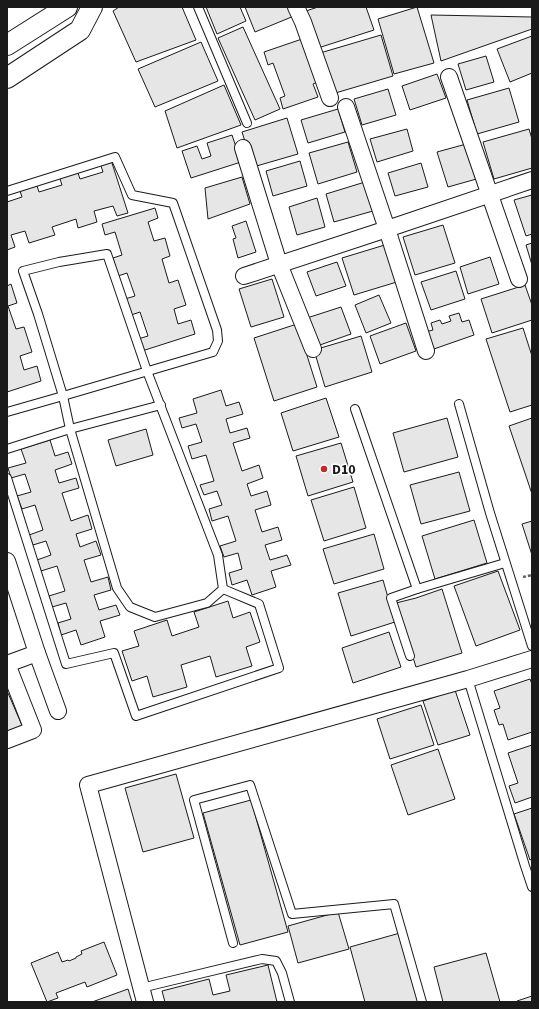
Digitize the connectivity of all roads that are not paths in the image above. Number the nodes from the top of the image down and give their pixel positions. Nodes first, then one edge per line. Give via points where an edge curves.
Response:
1 (67, 7) edge
2 (92, 7) edge
3 (198, 7) edge
4 (296, 7) edge
5 (7, 44) edge
6 (449, 76) dead end
7 (7, 78) edge
8 (330, 98) dead end
9 (346, 107) dead end
10 (247, 123) dead end
11 (243, 148) dead end
12 (532, 180) edge
13 (7, 191) edge
14 (490, 194) junction
15 (387, 229) junction
16 (279, 264) junction
17 (244, 276) dead end
18 (519, 279) dead end
19 (313, 349) dead end
20 (426, 351) dead end
21 (147, 371) junction
22 (63, 396) junction
23 (459, 404) dead end
24 (160, 405) junction
25 (355, 409) dead end
26 (7, 412) edge
27 (70, 429) junction
28 (7, 449) edge
29 (7, 478) edge
30 (7, 561) edge
31 (505, 563) junction
32 (417, 589) junction
33 (223, 590) junction
34 (532, 646) edge
35 (37, 653) junction
36 (410, 656) dead end
37 (532, 659) edge
38 (8, 671) edge
39 (468, 679) junction
40 (58, 711) dead end
41 (7, 740) edge
42 (528, 865) edge
43 (532, 887) edge
44 (233, 944) dead end
45 (143, 995) edge
46 (290, 1002) edge
47 (422, 1002) edge

1 - 5 street
2 - 7 street via 80,30
3 - 10 lane
4 - 8 street
6 - 14 street
9 - 15 street
11 - 16 street
12 - 14 street
13 - 21 lane via 115,157 132,195 173,203 217,330 218,340 213,352
14 - 15 street
14 - 18 street
15 - 16 street
15 - 20 street
16 - 17 street
16 - 19 street
21 - 22 lane
21 - 22 lane via 107,254 23,271
21 - 24 lane
22 - 26 lane
22 - 27 lane
23 - 31 lane
24 - 27 lane
24 - 33 lane via 218,555
25 - 32 lane
27 - 28 lane
27 - 33 lane via 117,588 130,606 155,617 207,603
29 - 33 lane via 66,664 114,653 136,716 279,668 259,604
30 - 35 street
31 - 32 lane
31 - 34 lane
32 - 36 lane via 391,598
35 - 38 street
35 - 40 street
37 - 39 street
38 - 41 street via 33,730
39 - 42 lane
39 - 45 street via 88,785
42 - 43 lane
44 - 47 lane via 194,800 250,785 292,914 394,904
45 - 46 lane via 262,959 276,961

